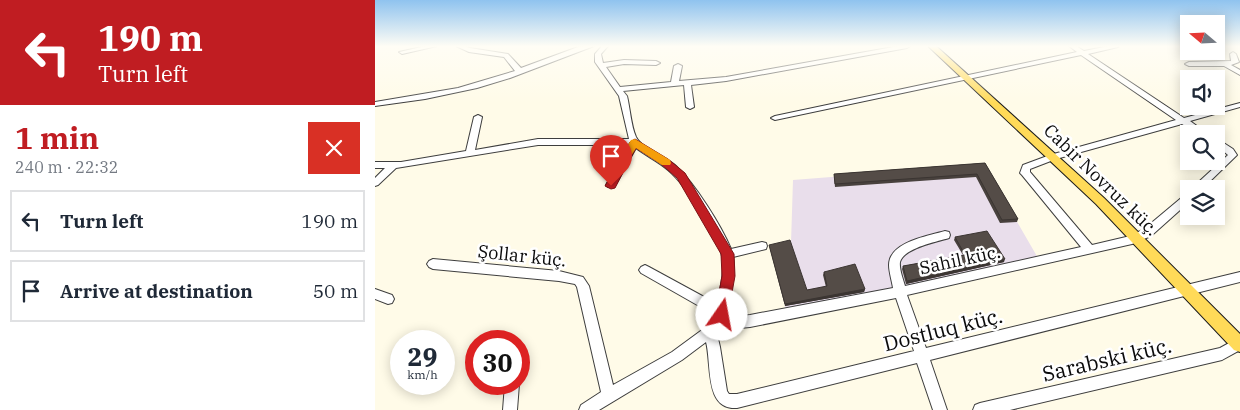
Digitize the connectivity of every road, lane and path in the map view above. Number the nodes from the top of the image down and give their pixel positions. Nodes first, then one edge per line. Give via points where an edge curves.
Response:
1 (514, 65) edge
2 (539, 65) edge
3 (601, 65) edge
4 (802, 65) edge
5 (953, 65) edge
6 (1027, 65) edge
7 (1101, 65) edge
8 (1227, 65) edge
9 (678, 66) dead end
10 (519, 72) junction
11 (1240, 73) edge
12 (967, 78) junction
13 (675, 83) junction
14 (687, 83) junction
15 (621, 89) junction
16 (375, 104) edge
17 (1240, 105) edge
18 (690, 107) dead end
19 (478, 117) dead end
20 (775, 118) dead end
21 (1183, 121) junction
22 (1189, 125) edge
23 (635, 142) junction
24 (1225, 147) edge
25 (470, 152) junction
26 (1236, 156) edge
27 (1053, 157) junction
28 (375, 165) edge
29 (393, 166) junction
30 (1207, 180) edge
31 (375, 183) edge
32 (611, 186) dead end
33 (1180, 204) edge
34 (945, 235) dead end
35 (1137, 238) junction
36 (762, 246) dead end
37 (1090, 250) junction
38 (728, 254) junction
39 (433, 264) dead end
40 (645, 270) dead end
41 (1240, 277) edge
42 (1187, 289) junction
43 (900, 292) junction
44 (375, 294) edge
45 (388, 299) dead end
46 (723, 314) junction
47 (710, 332) junction
48 (1240, 343) edge
49 (921, 356) junction
50 (511, 395) edge
51 (609, 395) junction
52 (510, 410) edge
53 (586, 410) edge
54 (940, 410) edge
55 (981, 410) edge

1 - 10 street
2 - 10 street via 531,71
3 - 15 street
4 - 14 street
5 - 12 main road, Cabir Novruz küç.
6 - 12 street
7 - 21 street
8 - 11 street
9 - 13 street
10 - 16 street via 439,95
12 - 20 street
12 - 27 main road, Cabir Novruz küç.
13 - 14 street
13 - 15 street
14 - 18 street
15 - 23 street
17 - 21 street
19 - 25 street
21 - 22 street
21 - 27 street
23 - 25 street via 547,141
23 - 32 street
23 - 38 street via 681,176
24 - 26 street
25 - 29 street
26 - 30 street
27 - 35 main road, Cabir Novruz küç.
27 - 37 street via 1026,167 1025,173
28 - 29 street
29 - 31 street
33 - 35 street, Sahil küç. via 1153,229
34 - 43 street via 899,253 894,264
35 - 37 street, Sahil küç.
35 - 42 main road, Cabir Novruz küç.
36 - 38 street
37 - 43 street, Sahil küç.
38 - 46 street via 729,276
39 - 51 street, Şollar küç. via 579,280
40 - 46 street, Sahil küç.
41 - 42 street, Dostluq küç.
42 - 48 main road, Cabir Novruz küç.
42 - 49 street, Dostluq küç.
43 - 46 street, Sahil küç. via 750,321 730,323
43 - 49 street
44 - 45 street
46 - 47 street
47 - 49 street, Dostluq küç. via 720,394 730,402
47 - 51 street via 677,356
48 - 55 street, Sarabski küç. via 1222,354
49 - 54 street
50 - 52 street
51 - 53 street

